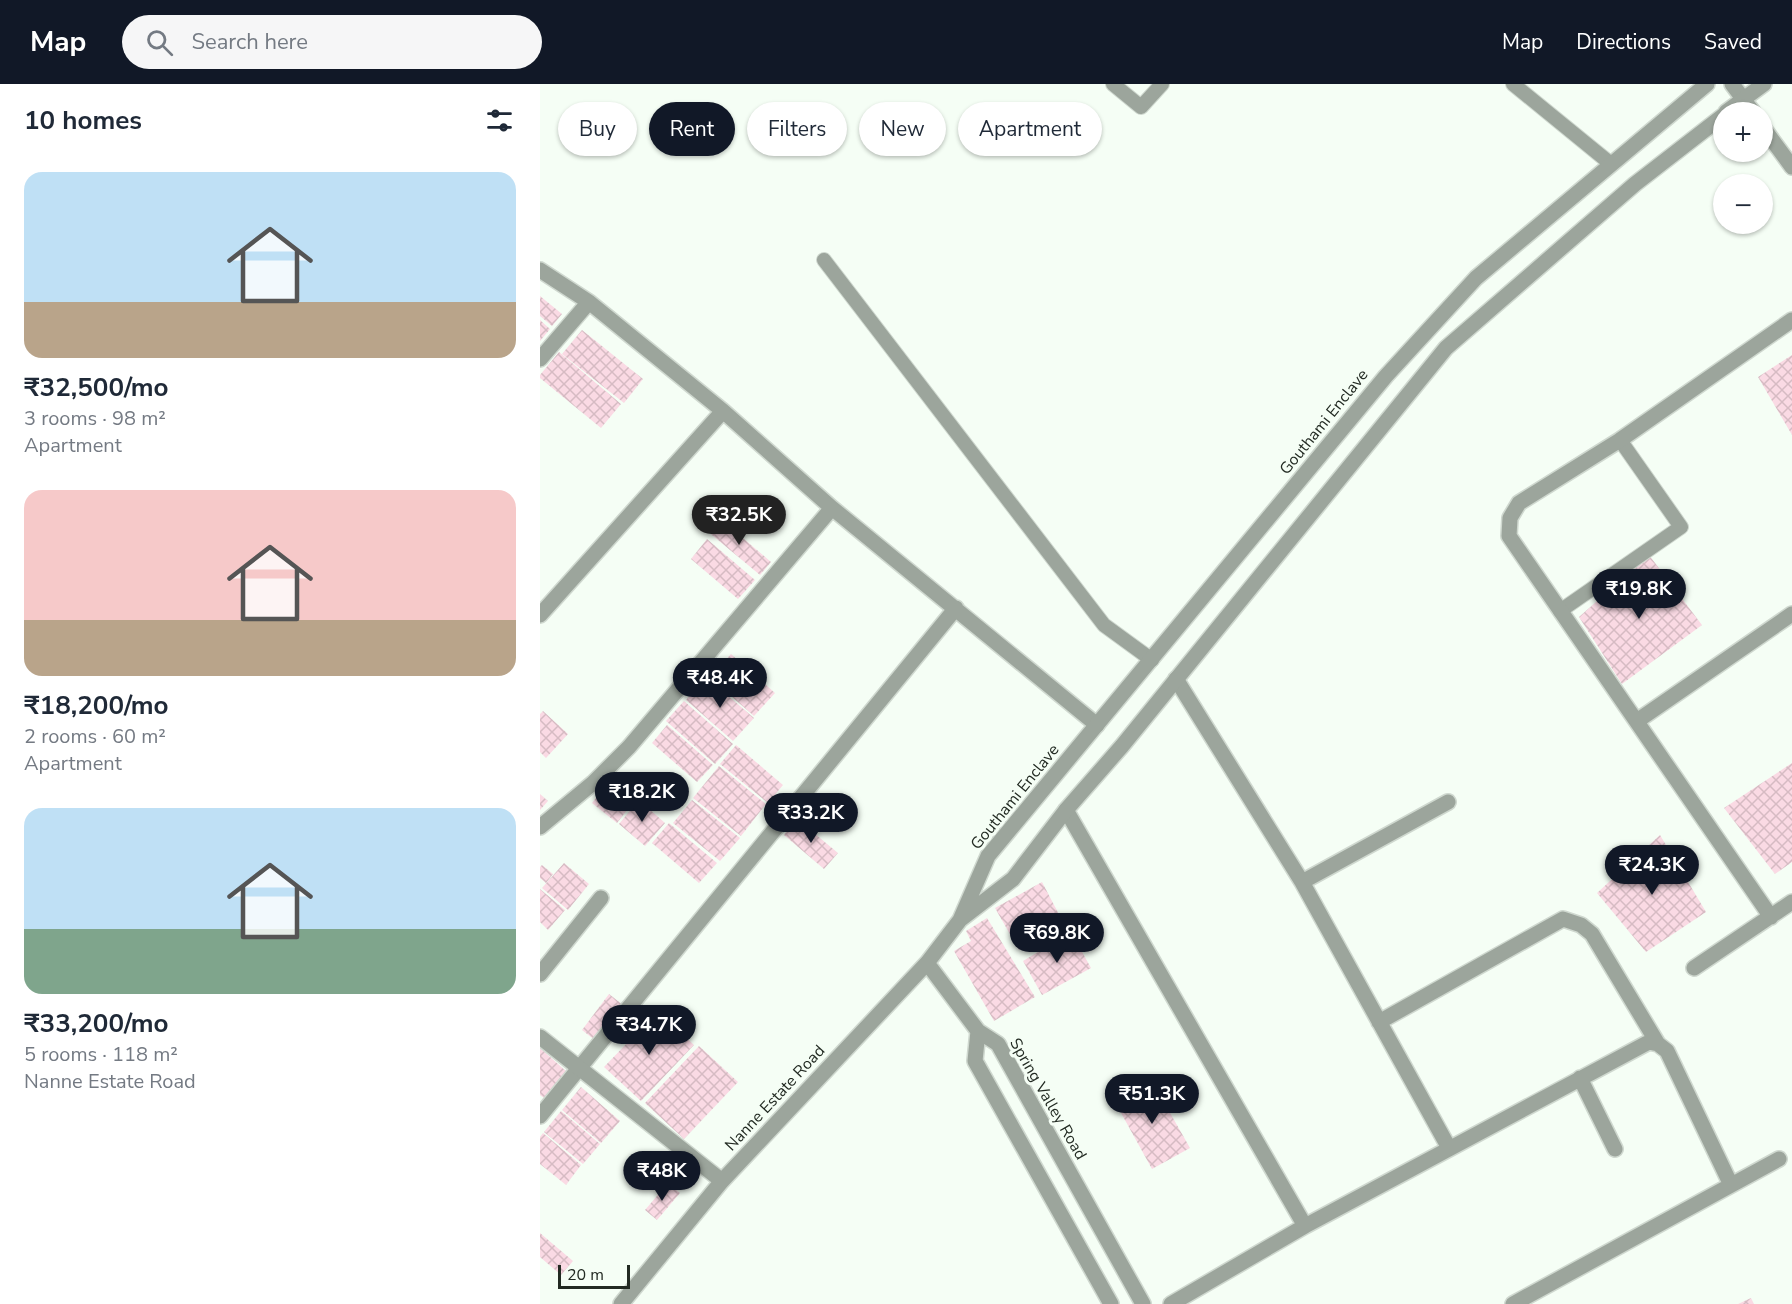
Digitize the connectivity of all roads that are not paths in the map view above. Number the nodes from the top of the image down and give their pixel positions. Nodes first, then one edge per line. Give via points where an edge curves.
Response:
1 (1113, 84) edge
2 (1162, 84) edge
3 (1513, 84) edge
4 (1707, 84) edge
5 (1732, 84) edge
6 (1764, 84) edge
7 (1744, 99) junction
8 (1740, 102) edge
9 (1746, 102) edge
10 (1713, 123) edge
11 (1773, 141) edge
12 (1611, 164) junction
13 (1792, 167) edge
14 (824, 260) dead end
15 (540, 270) edge
16 (588, 302) junction
17 (1792, 320) edge
18 (540, 359) edge
19 (723, 411) junction
20 (1620, 440) junction
21 (832, 507) junction
22 (956, 608) junction
23 (1560, 611) junction
24 (1792, 614) edge
25 (540, 615) edge
26 (1152, 660) junction
27 (1176, 679) junction
28 (1637, 721) junction
29 (1097, 725) junction
30 (1448, 802) dead end
31 (1066, 810) junction
32 (540, 827) edge
33 (1302, 882) junction
34 (601, 898) dead end
35 (1792, 902) edge
36 (1771, 916) junction
37 (960, 920) junction
38 (927, 963) junction
39 (1694, 968) dead end
40 (540, 974) edge
41 (1379, 1022) junction
42 (978, 1031) junction
43 (540, 1037) edge
44 (1658, 1044) junction
45 (579, 1069) junction
46 (1580, 1078) junction
47 (540, 1116) edge
48 (1449, 1148) junction
49 (1615, 1149) dead end
50 (1779, 1159) dead end
51 (722, 1181) junction
52 (1731, 1185) junction
53 (1305, 1226) junction
54 (621, 1304) edge
55 (1111, 1304) edge
56 (1143, 1304) edge
57 (1171, 1304) edge
58 (1513, 1304) edge

1 - 2 lane via 1141,107
3 - 12 lane
4 - 12 street, Gouthami Enclave
5 - 7 street
6 - 7 street
7 - 8 street
7 - 9 street
10 - 27 street via 1635,184 1446,348
11 - 13 street
12 - 26 street, Gouthami Enclave via 1476,278 1386,376
14 - 26 lane via 1104,625
15 - 16 street
16 - 18 street
16 - 19 street
17 - 20 street
19 - 21 street
19 - 25 street
20 - 23 street via 1519,502 1510,518 1509,536
20 - 23 lane via 1681,527
21 - 22 street
21 - 32 street via 629,747
22 - 29 street
22 - 45 street
23 - 28 street
24 - 28 street
26 - 29 street, Gouthami Enclave
27 - 31 street
27 - 33 street
28 - 36 street
29 - 37 street, Gouthami Enclave via 988,856
30 - 33 street
31 - 37 street via 1013,879
31 - 53 street
33 - 41 street
34 - 40 street
35 - 36 street
36 - 39 street
37 - 38 street, Nanne Estate Road
38 - 42 street, Spring Valley Road
38 - 51 street, Nanne Estate Road
41 - 44 street via 1563,919 1592,934
41 - 48 street
42 - 55 street via 975,1061
42 - 56 street, Spring Valley Road via 998,1044
43 - 45 street
44 - 46 street via 1649,1042
44 - 52 street via 1667,1051
45 - 47 street
45 - 51 street
46 - 48 street
46 - 49 street
48 - 53 street
50 - 52 street
51 - 54 street, Nanne Estate Road
52 - 58 street
53 - 57 street

